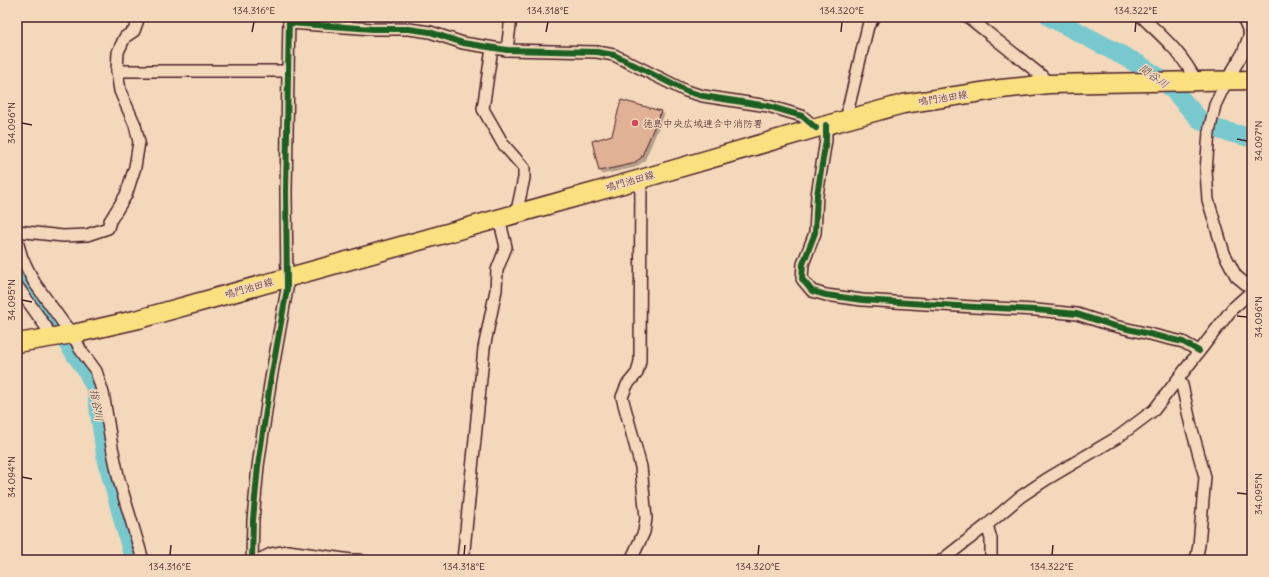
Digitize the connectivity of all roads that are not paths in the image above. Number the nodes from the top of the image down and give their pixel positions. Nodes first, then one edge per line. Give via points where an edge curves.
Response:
1 (139, 17) edge
2 (511, 17) edge
3 (874, 17) edge
4 (968, 17) edge
5 (1142, 17) edge
6 (1243, 17) edge
7 (289, 20) edge
8 (492, 48) junction
9 (507, 50) junction
10 (117, 71) junction
11 (288, 71) junction
12 (1227, 80) junction
13 (1252, 80) edge
14 (1196, 81) junction
15 (1049, 84) junction
16 (849, 119) junction
17 (821, 126) junction
18 (641, 179) junction
19 (518, 212) junction
20 (499, 218) junction
21 (17, 231) edge
22 (17, 242) edge
23 (288, 277) junction
24 (17, 286) edge
25 (1252, 290) edge
26 (62, 336) junction
27 (17, 343) edge
28 (1199, 352) junction
29 (1178, 379) junction
30 (987, 525) junction
31 (143, 560) edge
32 (252, 560) edge
33 (258, 560) edge
34 (360, 560) edge
35 (463, 560) edge
36 (631, 560) edge
37 (942, 560) edge
38 (991, 560) edge
39 (1196, 560) edge

1 - 10 street via 134,30 125,37 118,52
2 - 9 street
3 - 16 street via 866,33 848,110
4 - 15 street
5 - 14 street via 1174,48 1190,68
6 - 12 street via 1250,34 1243,53
7 - 8 street via 373,29 410,29
7 - 11 street
8 - 9 street
8 - 19 street via 482,109 503,144 524,168
9 - 17 street via 597,52 614,55 686,91 768,106 802,116
10 - 11 street
10 - 21 street via 120,91 135,124 139,142 135,167 126,195 108,228 87,235 63,236
11 - 23 street
12 - 13 main road, 鳴門池田線
12 - 14 main road, 鳴門池田線
12 - 25 street via 1215,105 1210,126 1206,171 1208,200 1224,253 1236,276
14 - 15 main road, 鳴門池田線
15 - 16 main road, 鳴門池田線 via 1001,88 903,104
16 - 17 main road, 鳴門池田線
17 - 18 main road, 鳴門池田線
17 - 28 street via 826,140 814,233 803,264 802,279 812,291 862,300 1076,314 1182,342
18 - 19 main road, 鳴門池田線
18 - 36 street via 640,361 637,373 627,385 622,397 641,467 646,518 644,532
19 - 20 main road, 鳴門池田線
20 - 23 main road, 鳴門池田線
20 - 35 street via 506,247 497,270 496,290 484,348
22 - 26 street via 34,282 64,324
23 - 26 main road, 鳴門池田線 via 139,318
23 - 32 street via 258,466
24 - 26 street via 46,327
25 - 28 street via 1232,309
26 - 27 main road, 鳴門池田線
26 - 31 street via 80,349 96,371 103,394 119,480
28 - 29 street
29 - 30 street via 1154,410 1136,425 1020,497
29 - 39 street via 1182,385 1205,477
30 - 37 street
30 - 38 street via 991,539
33 - 34 street via 271,554 288,551

